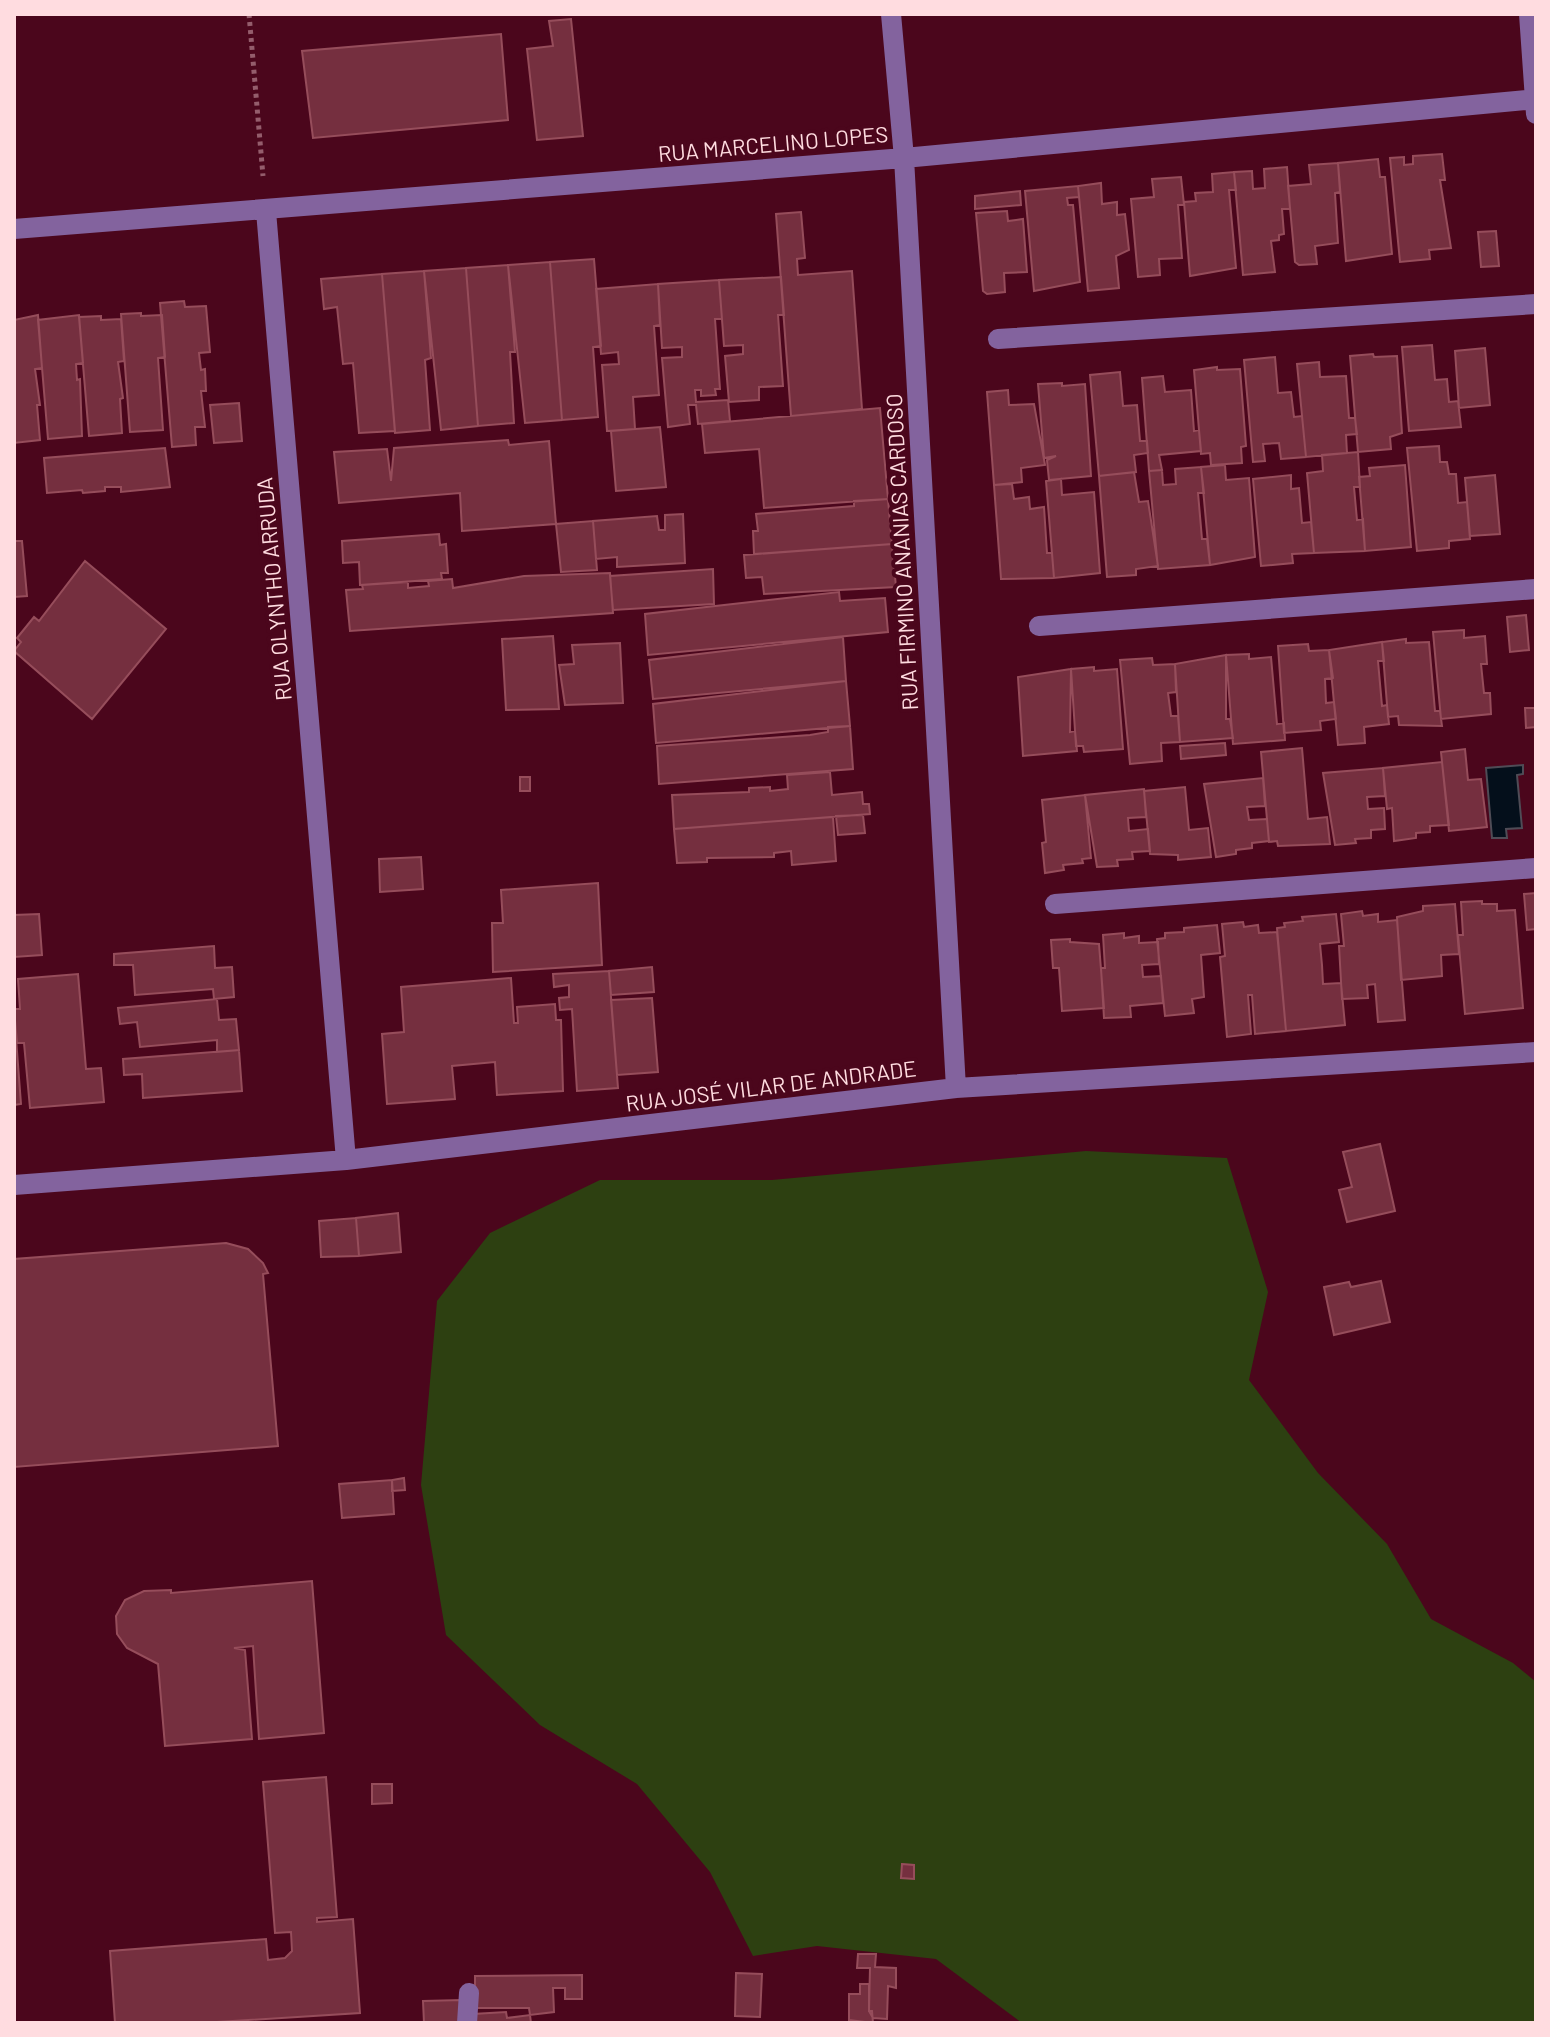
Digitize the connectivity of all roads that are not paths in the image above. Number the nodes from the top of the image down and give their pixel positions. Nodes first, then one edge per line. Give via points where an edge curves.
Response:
1 (891, 14) edge
2 (1529, 14) edge
3 (1536, 104) edge
4 (904, 158) junction
5 (266, 211) junction
6 (14, 229) edge
7 (1536, 304) edge
8 (998, 339) dead end
9 (1536, 589) edge
10 (1039, 626) dead end
11 (1536, 868) edge
12 (1055, 904) dead end
13 (1536, 1052) edge
14 (956, 1088) junction
15 (346, 1160) junction
16 (14, 1185) edge
17 (469, 1993) dead end
18 (467, 2023) edge

1 - 4 street, RUA FIRMINO ANANIAS CARDOSO
2 - 3 street
3 - 4 street, RUA MARCELINO LOPES
4 - 5 street, RUA MARCELINO LOPES
4 - 14 street, RUA FIRMINO ANANIAS CARDOSO
5 - 6 street, RUA MARCELINO LOPES
5 - 15 street, RUA OLYNTHO ARRUDA
7 - 8 street
9 - 10 street
11 - 12 street
13 - 14 street, RUA JOSÉ VILAR DE ANDRADE
14 - 15 street, RUA JOSÉ VILAR DE ANDRADE
15 - 16 street, RUA JOSÉ VILAR DE ANDRADE
17 - 18 street

